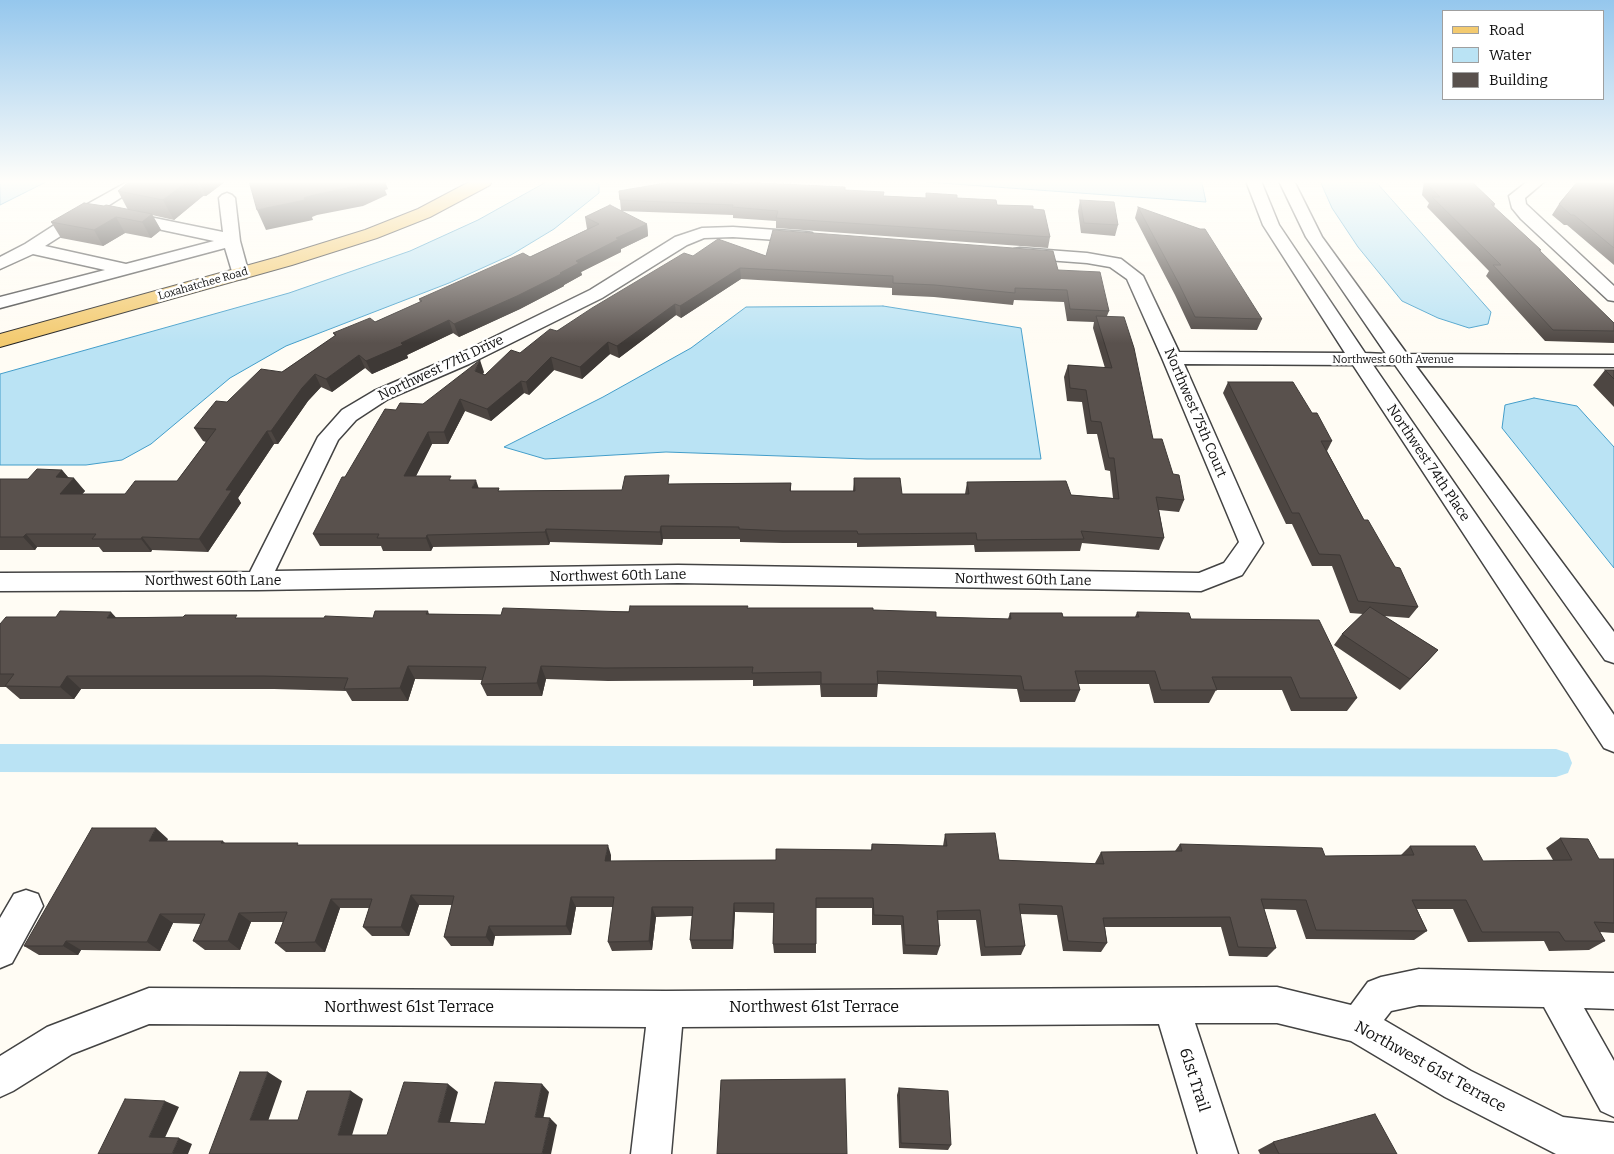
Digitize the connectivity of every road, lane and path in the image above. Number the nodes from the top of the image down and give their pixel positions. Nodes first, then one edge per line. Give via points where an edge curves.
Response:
1 (51, 235) edge
2 (214, 235) edge
3 (231, 235) edge
4 (368, 235) edge
5 (697, 235) edge
6 (775, 235) edge
7 (1277, 235) edge
8 (1313, 235) edge
9 (1548, 235) edge
10 (822, 238) edge
11 (232, 241) junction
12 (31, 248) junction
13 (1009, 252) edge
14 (0, 264) edge
15 (126, 269) junction
16 (240, 274) junction
17 (1614, 296) edge
18 (0, 303) edge
19 (0, 341) edge
20 (1172, 358) junction
21 (1359, 359) junction
22 (1401, 360) junction
23 (1614, 361) edge
24 (1233, 569) joint
25 (258, 581) junction
26 (0, 582) edge
27 (1614, 652) edge
28 (1614, 739) edge
29 (26, 906) dead end
30 (0, 951) edge
31 (1554, 990) junction
32 (1614, 991) edge
33 (1171, 1006) junction
34 (666, 1010) junction
35 (1358, 1025) junction
36 (0, 1078) edge
37 (1614, 1098) edge
38 (1614, 1143) edge
39 (651, 1154) edge
40 (1218, 1154) edge

1 - 12 street
2 - 11 street
3 - 11 street
4 - 16 main road, Loxahatchee Road
5 - 25 street, Northwest 77th Drive via 681,241 596,294 462,360 381,395 349,415 329,437
6 - 10 street, Northwest 77th Drive
7 - 21 street, Northwest 74th Place
8 - 22 street
9 - 17 street
11 - 15 street
11 - 16 street
12 - 14 street
12 - 15 street
13 - 20 street, Northwest 75th Court via 1115,263 1134,276
15 - 18 street
16 - 19 main road, Loxahatchee Road
20 - 21 street, Northwest 60th Avenue
20 - 24 street, Northwest 75th Court via 1251,543
21 - 22 street, Northwest 60th Avenue
21 - 28 street, Northwest 74th Place
22 - 23 street, Northwest 60th Avenue
22 - 27 street
24 - 25 street, Northwest 60th Lane via 1201,582 678,574
25 - 26 street, Northwest 60th Lane
29 - 30 street
31 - 32 street
31 - 35 street via 1419,987 1381,995
31 - 37 street
33 - 34 street, Northwest 61st Terrace
33 - 35 street, Northwest 61st Terrace via 1277,1005
33 - 40 street, 61st Trail
34 - 36 street, Northwest 61st Terrace via 149,1006 60,1040
34 - 39 street
35 - 38 street, Northwest 61st Terrace via 1458,1084 1560,1136

